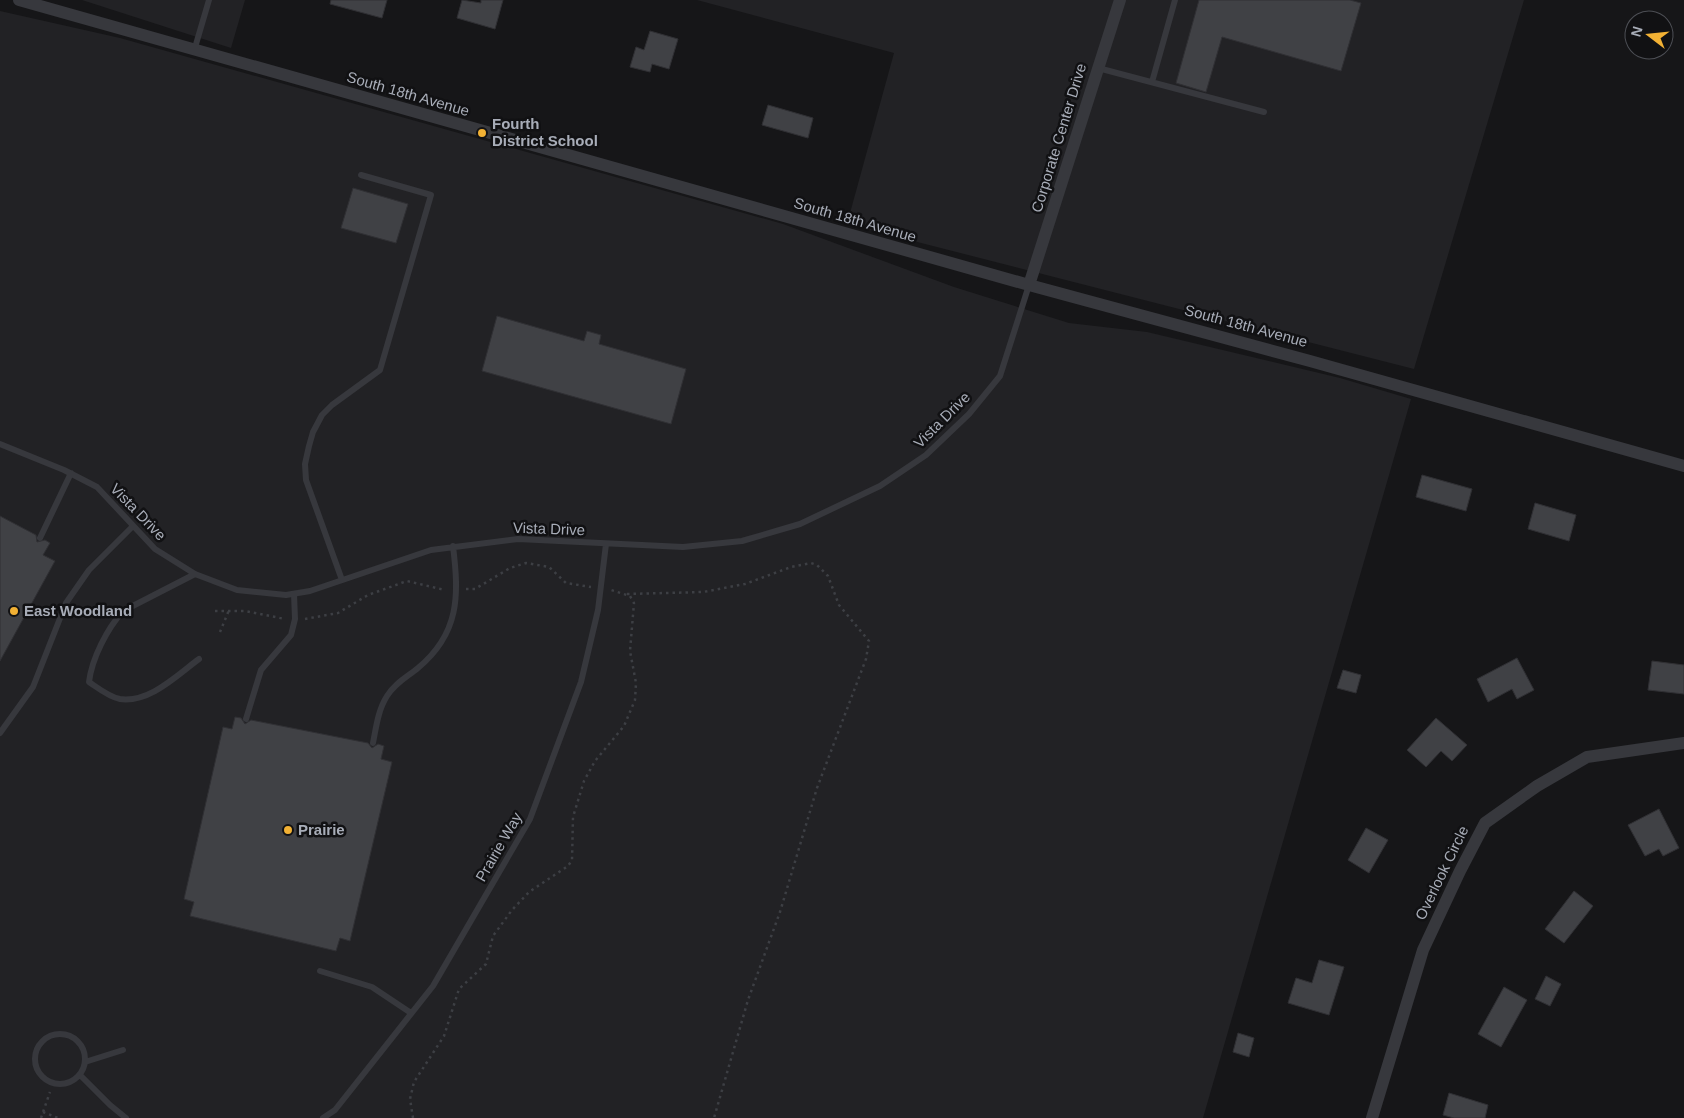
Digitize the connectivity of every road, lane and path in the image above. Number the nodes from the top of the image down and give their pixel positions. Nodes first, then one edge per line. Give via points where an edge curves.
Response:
1 (209, 0) edge
2 (1120, 0) edge
3 (1175, 0) edge
4 (27, 1) edge
5 (194, 51) junction
6 (1098, 68) junction
7 (1152, 82) junction
8 (1264, 112) dead end
9 (361, 175) dead end
10 (1029, 285) junction
11 (0, 444) edge
12 (1684, 466) edge
13 (71, 473) junction
14 (133, 526) junction
15 (40, 538) dead end
16 (606, 544) junction
17 (453, 546) junction
18 (195, 574) junction
19 (342, 580) junction
20 (601, 588) junction
21 (457, 590) junction
22 (294, 594) junction
23 (625, 594) junction
24 (230, 610) junction
25 (215, 611) dead end
26 (295, 620) junction
27 (220, 632) dead end
28 (199, 659) dead end
29 (246, 719) dead end
30 (0, 733) edge
31 (1684, 743) edge
32 (373, 744) dead end
33 (320, 971) dead end
34 (411, 1013) junction
35 (124, 1050) dead end
36 (85, 1062) junction
37 (80, 1075) junction
38 (50, 1092) dead end
39 (43, 1112) junction
40 (41, 1118) edge
41 (58, 1118) edge
42 (126, 1118) edge
43 (323, 1118) edge
44 (413, 1118) edge
45 (714, 1118) edge
46 (1372, 1118) edge

1 - 5 lane
2 - 6 street, Corporate Center Drive
3 - 7 lane
4 - 5 street, South 18th Avenue
5 - 10 street, South 18th Avenue
6 - 7 lane
6 - 10 street, Corporate Center Drive
7 - 8 lane
9 - 19 lane via 431,195 380,370 332,405 313,432 309,446 306,480
10 - 12 street, South 18th Avenue
10 - 16 lane, Vista Drive via 1000,376 969,414 926,455 880,486 800,524 742,541 683,547
11 - 13 lane, Vista Drive
13 - 14 lane, Vista Drive via 97,487
13 - 15 lane
14 - 18 lane, Vista Drive via 155,549
14 - 30 lane via 89,570 66,602 33,687
16 - 17 lane, Vista Drive via 518,539
16 - 20 lane, Prairie Way
17 - 19 lane, Vista Drive via 405,558
17 - 21 lane
18 - 22 lane, Vista Drive via 237,590
18 - 28 lane via 123,611 91,666 89,682 119,699 132,698 152,693
19 - 22 lane, Vista Drive
20 - 21 path via 566,583 549,567 526,563 510,568 475,589
20 - 23 path
20 - 34 lane, Prairie Way via 581,682 530,819 432,986
21 - 26 path via 407,582 374,593 338,613
21 - 32 lane via 450,627 432,655 395,685 386,697
22 - 26 lane
23 - 44 path via 633,599 635,610 630,651 636,683 635,700 624,726 595,761 584,781 573,816 572,860 529,892 512,910 493,936 486,964 459,989 444,1036 414,1082 410,1099
23 - 45 path via 703,592 745,584 791,567 817,565 828,576 839,605 869,641 866,660 818,788 780,912 748,1000
24 - 25 path
24 - 26 path
24 - 27 path
26 - 29 lane via 291,635 261,670
31 - 46 street, Overlook Circle via 1588,757 1537,786 1485,823 1423,950
33 - 34 lane via 372,987
34 - 43 lane, Prairie Way via 335,1110
35 - 36 lane
36 - 37 lane
36 - 37 lane via 84,1050 79,1043 64,1035 48,1038 37,1051 36,1066 45,1079 59,1084
37 - 42 lane
38 - 39 path
39 - 40 path
39 - 41 path

